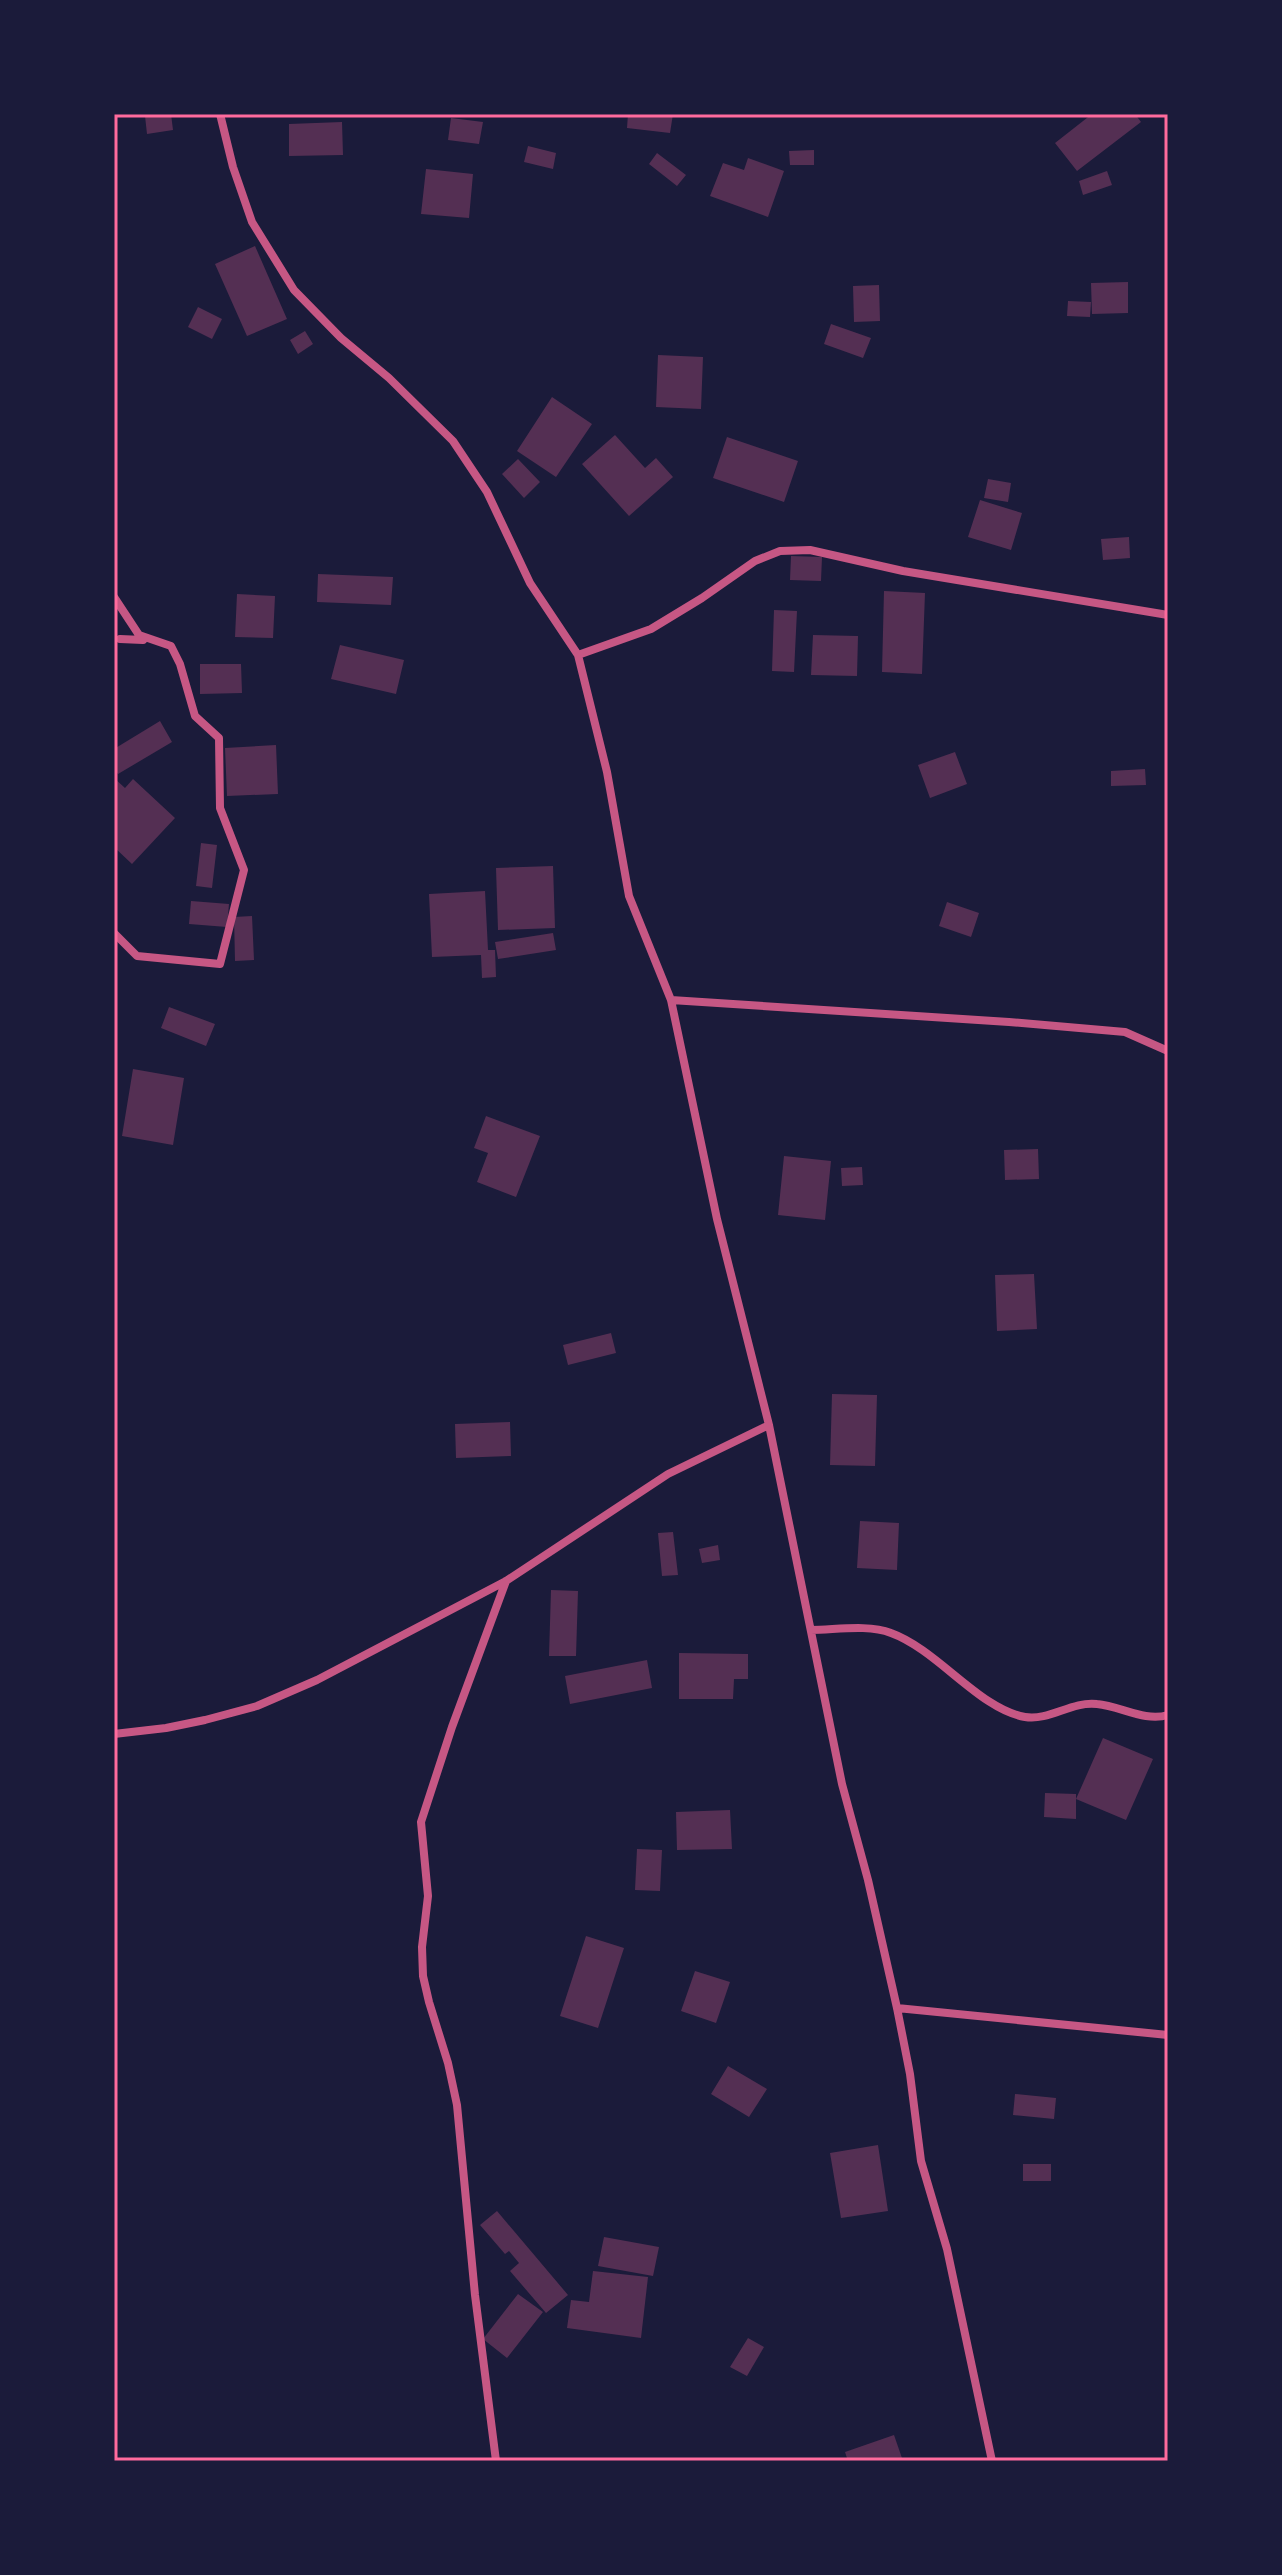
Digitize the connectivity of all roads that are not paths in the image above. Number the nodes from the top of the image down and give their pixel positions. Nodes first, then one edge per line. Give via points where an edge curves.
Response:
1 (220, 114) edge
2 (114, 597) edge
3 (1168, 615) edge
4 (128, 622) junction
5 (117, 640) edge
6 (149, 640) junction
7 (578, 655) junction
8 (114, 933) edge
9 (671, 1000) junction
10 (1168, 1051) edge
11 (769, 1425) junction
12 (506, 1581) junction
13 (811, 1630) junction
14 (1168, 1715) edge
15 (114, 1734) edge
16 (897, 2008) junction
17 (1168, 2035) edge
18 (496, 2461) edge
19 (992, 2461) edge

1 - 7 street via 252,222 294,290 453,441 487,492 530,583
2 - 4 street
3 - 7 street via 903,571 810,550 780,551 755,561 651,629
4 - 5 street
4 - 6 street
5 - 6 street
6 - 8 street via 171,646 195,716 219,738 220,808 244,870 220,964 137,956
7 - 9 street via 607,772 629,896
9 - 10 street via 1125,1032
9 - 11 street via 717,1219
11 - 12 street via 668,1474
11 - 13 street
12 - 15 street via 257,1706 166,1728
12 - 18 street via 421,1822 428,1896 423,1976 457,2105
13 - 14 street via 887,1631 915,1644 1000,1708 1026,1717 1086,1703 1158,1718
13 - 16 street
16 - 17 street
16 - 19 street via 921,2161 947,2249

